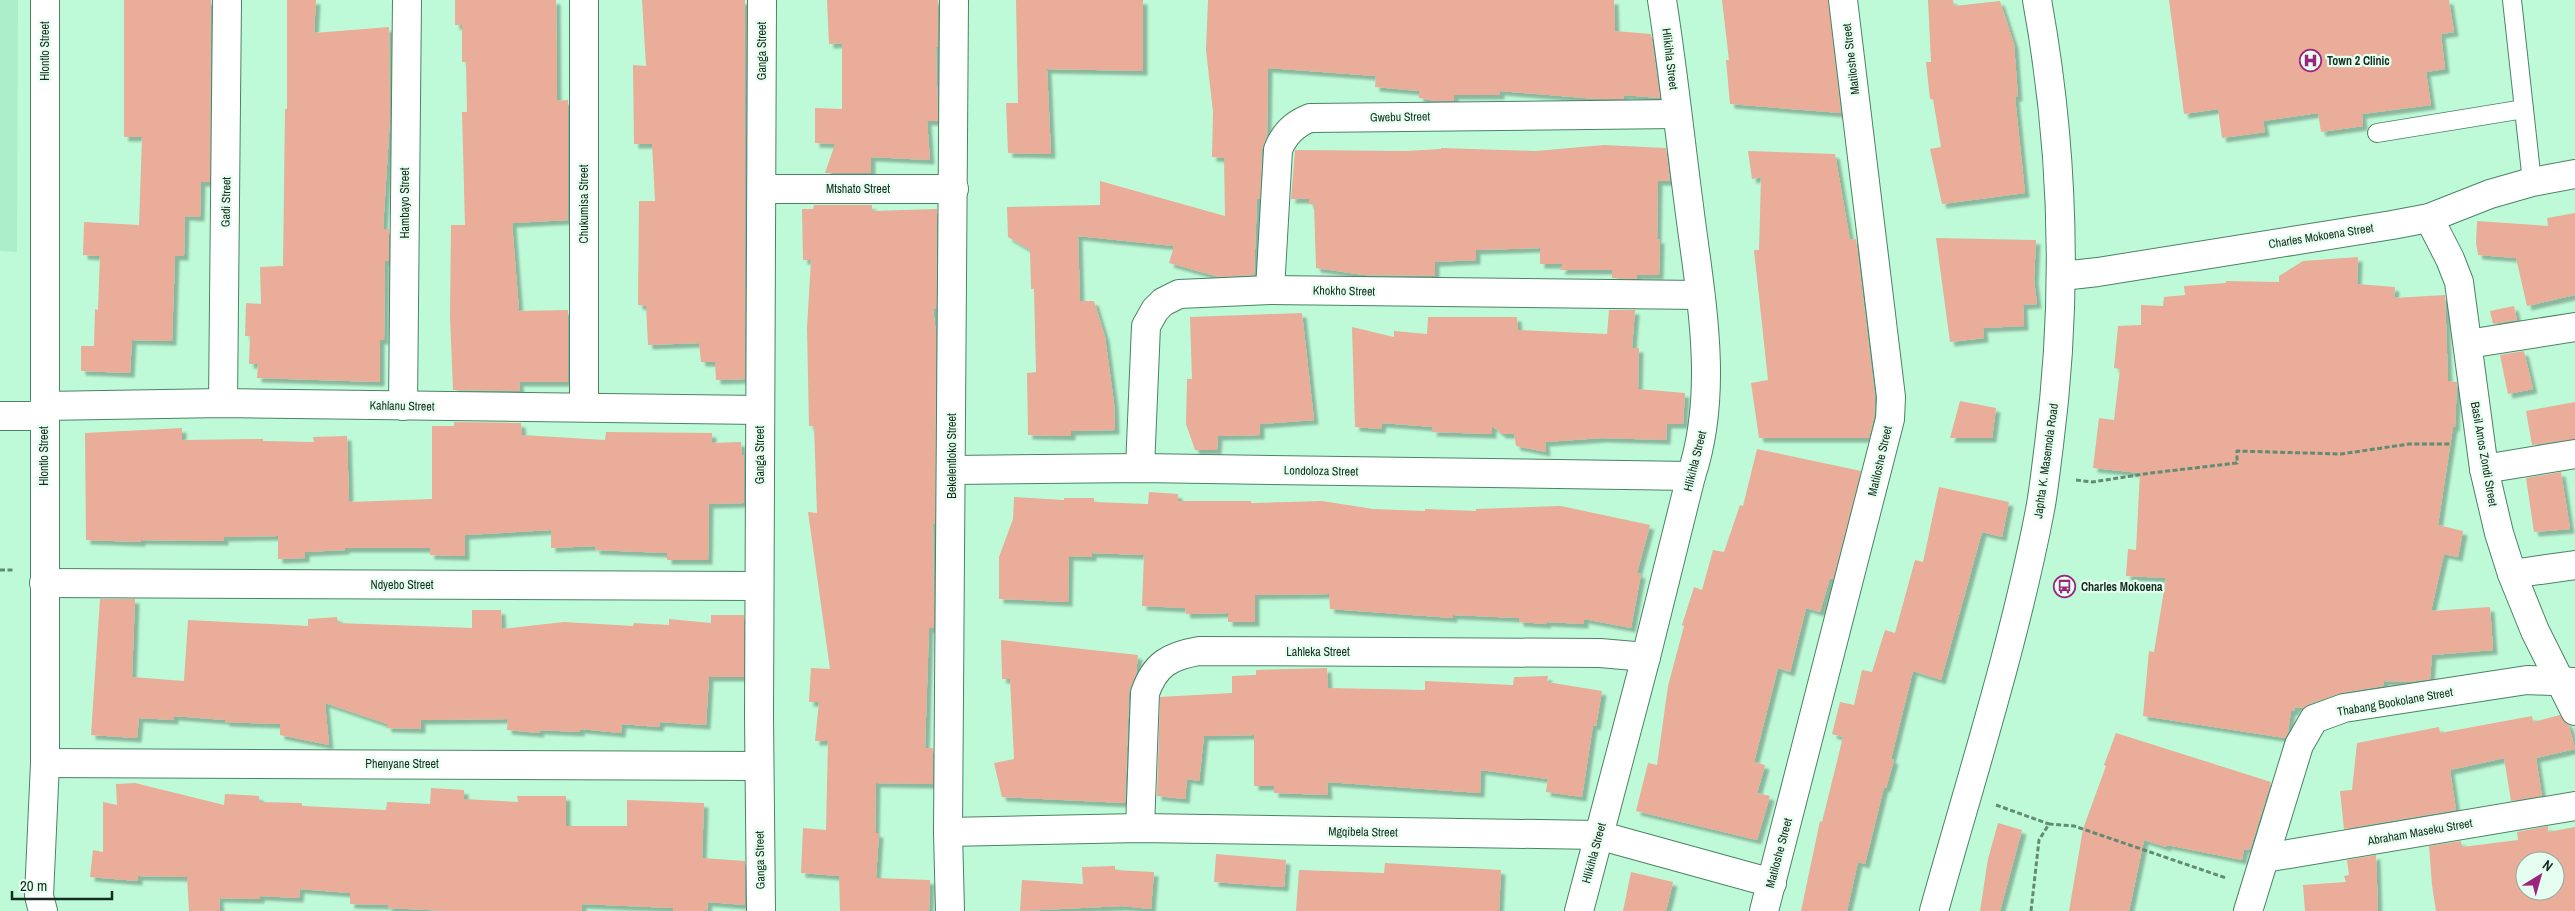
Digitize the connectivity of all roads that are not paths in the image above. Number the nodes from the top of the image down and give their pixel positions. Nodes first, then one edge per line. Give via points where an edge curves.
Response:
1 (45, 0) edge
2 (227, 0) edge
3 (407, 0) edge
4 (584, 0) edge
5 (762, 0) edge
6 (954, 0) edge
7 (1662, 0) edge
8 (1843, 0) edge
9 (2037, 0) edge
10 (2512, 0) edge
11 (2524, 109) junction
12 (1677, 114) junction
13 (2377, 133) dead end
14 (2575, 174) edge
15 (2532, 182) junction
16 (762, 189) junction
17 (954, 189) junction
18 (2429, 218) junction
19 (2062, 276) junction
20 (1270, 290) junction
21 (1700, 295) junction
22 (2575, 327) edge
23 (2468, 344) junction
24 (223, 403) junction
25 (404, 406) junction
26 (584, 407) junction
27 (760, 410) junction
28 (44, 411) junction
29 (0, 416) edge
30 (2575, 454) edge
31 (2483, 457) junction
32 (1140, 468) junction
33 (952, 470) junction
34 (1691, 476) junction
35 (2575, 565) edge
36 (2512, 574) junction
37 (44, 583) junction
38 (759, 586) junction
39 (1646, 657) junction
40 (2568, 681) edge
41 (2575, 711) edge
42 (44, 763) junction
43 (759, 766) junction
44 (2575, 806) edge
45 (1140, 828) junction
46 (948, 832) junction
47 (1598, 835) junction
48 (2265, 858) junction
49 (1772, 883) junction
50 (2252, 900) edge
51 (43, 911) edge
52 (761, 911) edge
53 (950, 911) edge
54 (1578, 911) edge
55 (1764, 911) edge
56 (1934, 911) edge

1 - 28 street, Hlontlo Street
2 - 24 street, Gadi Street
3 - 25 street, Hambayo Street
4 - 26 street, Chukumisa Street
5 - 16 street, Ganga Street
6 - 17 street, Bekelentloko Street
7 - 12 street, Hlikihla Street
8 - 49 street, Matiloshe Street via 1891,397 1890,419
9 - 19 street, Japhta K. Masemola Road via 2050,74 2058,163
10 - 11 lane
11 - 13 lane
11 - 15 lane
12 - 20 street, Gwebu Street via 1304,120 1282,138 1278,150
12 - 21 street, Hlikihla Street
14 - 15 street, Charles Mokoena Street
15 - 18 street, Charles Mokoena Street via 2490,194
16 - 17 street, Mtshato Street
16 - 27 street, Ganga Street
17 - 33 street, Bekelentloko Street
18 - 19 street, Charles Mokoena Street
18 - 23 street, Basil Amos Zondi Street via 2459,282
19 - 56 street, Japhta K. Masemola Road via 2056,387 2040,508 2018,609
20 - 21 street, Khokho Street
20 - 32 street, Khokho Street via 1179,294 1155,310 1146,326
21 - 34 street, Hlikihla Street via 1706,409 1700,448
22 - 23 street
23 - 31 street, Basil Amos Zondi Street
24 - 25 street, Kahlanu Street
24 - 28 street, Kahlanu Street
25 - 26 street, Kahlanu Street
26 - 27 street, Kahlanu Street
27 - 38 street, Ganga Street
28 - 29 street, Kahlanu Street
28 - 37 street, Hlontlo Street
30 - 31 street
31 - 36 street, Basil Amos Zondi Street via 2499,532
32 - 33 street, Londoloza Street
32 - 34 street, Londoloza Street
33 - 46 street, Bekelentloko Street
34 - 39 street, Hlikihla Street
35 - 36 street
36 - 40 street, Basil Amos Zondi Street via 2535,631
37 - 38 street, Ndyebo Street
37 - 42 street, Hlontlo Street
38 - 43 street, Ganga Street
39 - 45 street, Lahleka Street via 1600,653 1199,651 1177,655 1158,668 1144,693
39 - 47 street, Hlikihla Street
40 - 41 street, Basil Amos Zondi Street
40 - 48 street, Thabang Bookolane Street via 2527,680 2344,708 2314,719 2298,745
42 - 43 street, Phenyane Street
42 - 51 street, Hlontlo Street via 39,896
43 - 52 street, Ganga Street
44 - 48 street, Abraham Maseku Street
45 - 46 street, Mgqibela Street
45 - 47 street, Mgqibela Street
46 - 53 street, Bekelentloko Street
47 - 49 street, Mgqibela Street
47 - 54 street, Hlikihla Street
48 - 50 street, Thabang Bookolane Street
49 - 55 street, Matiloshe Street

